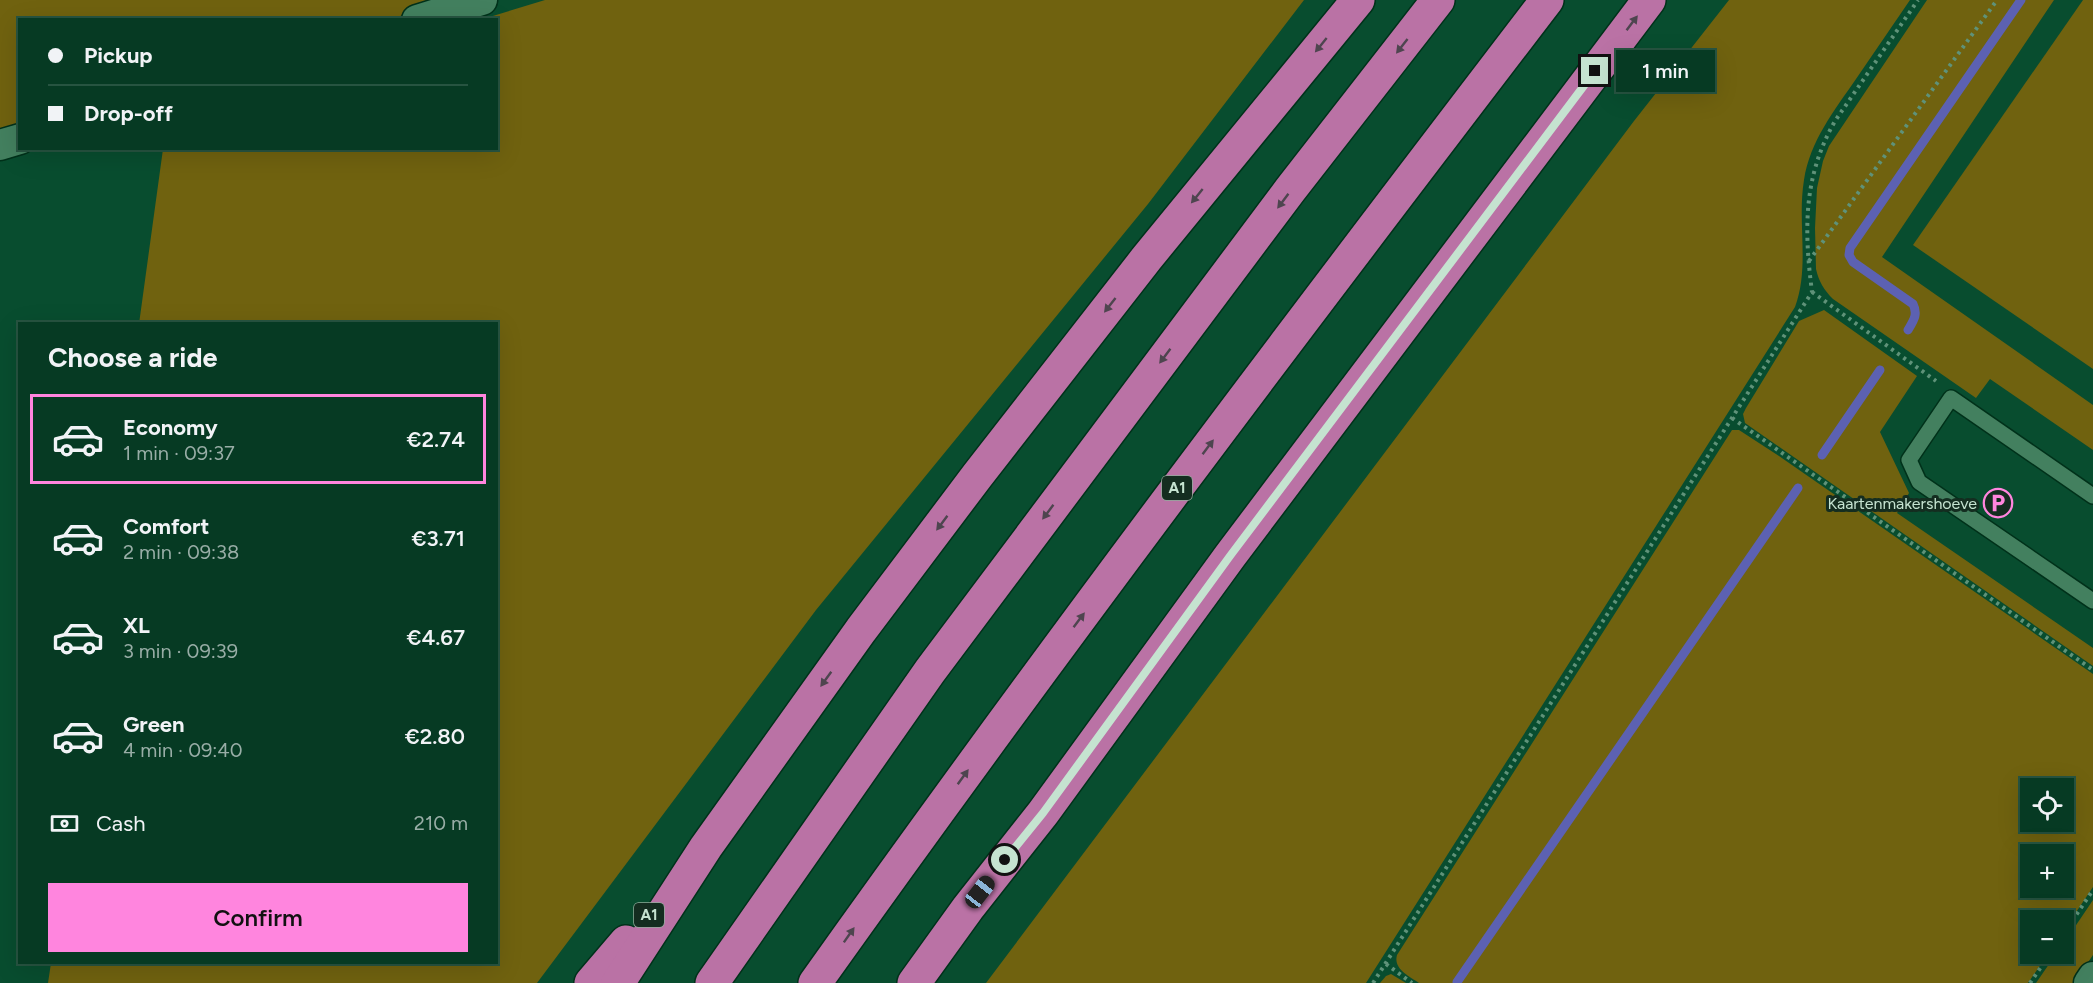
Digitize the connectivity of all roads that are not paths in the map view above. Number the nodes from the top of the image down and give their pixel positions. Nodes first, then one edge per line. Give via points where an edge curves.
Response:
1 (482, 0) edge
2 (1358, 0) edge
3 (1438, 0) edge
4 (1547, 0) edge
5 (1649, 0) edge
6 (424, 18) edge
7 (18, 140) edge
8 (0, 145) edge
9 (2093, 496) edge
10 (2093, 602) edge
11 (1043, 813) junction
12 (706, 847) junction
13 (2093, 977) edge
14 (591, 983) edge
15 (618, 983) edge
16 (712, 983) edge
17 (815, 983) edge
18 (914, 983) edge
19 (940, 983) edge
20 (2089, 983) edge

1 - 6 street
2 -> 12 highway, A1 via 1146,259 977,476
3 -> 16 highway via 1225,276 930,671
17 -> 4 highway, A1 via 1286,341
11 -> 5 highway via 1230,556
7 - 8 street
9 - 10 lane via 1951,398 1909,460 1919,482
11 - 18 highway
11 - 19 highway
12 - 14 highway, A1
12 - 15 highway, A1
13 - 20 street

